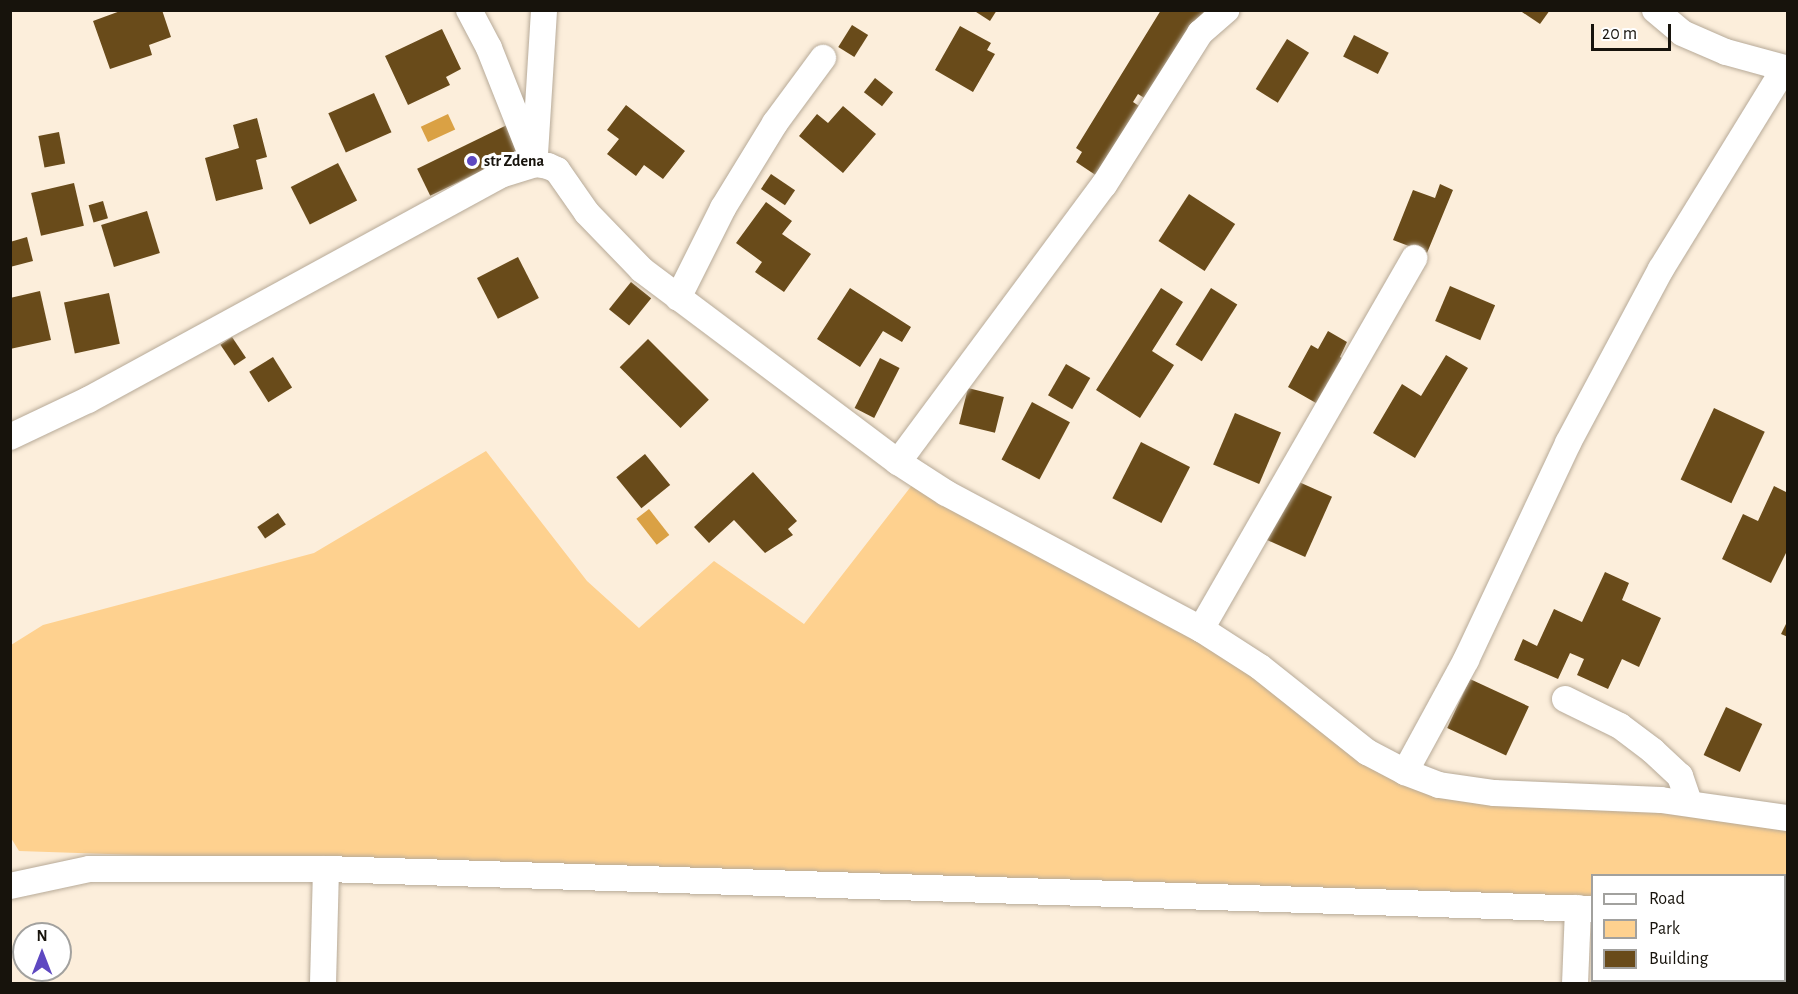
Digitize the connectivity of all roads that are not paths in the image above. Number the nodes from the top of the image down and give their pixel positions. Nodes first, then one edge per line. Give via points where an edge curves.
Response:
1 (469, 10) edge
2 (544, 10) edge
3 (1226, 10) edge
4 (1655, 10) edge
5 (823, 58) dead end
6 (1786, 69) edge
7 (535, 164) junction
8 (1414, 258) dead end
9 (678, 298) junction
10 (10, 437) edge
11 (898, 462) junction
12 (1201, 630) junction
13 (1565, 699) dead end
14 (1405, 772) junction
15 (1689, 802) junction
16 (1788, 818) edge
17 (326, 869) junction
18 (10, 886) edge
19 (1585, 908) edge
20 (322, 984) edge
21 (1575, 984) edge

1 - 7 street via 489,48
2 - 7 street
3 - 11 street via 1200,33 1104,185
4 - 6 street via 1682,33 1726,52
5 - 9 street via 775,123 723,208
6 - 14 street via 1661,269 1568,443 1466,660
7 - 9 street via 557,170 615,245
7 - 10 street via 500,175 88,400
8 - 12 street
9 - 11 street
11 - 12 street via 966,504
12 - 14 street via 1260,667 1367,752
13 - 15 street via 1620,726 1653,751 1680,776
14 - 15 street via 1439,785 1494,793 1597,794
15 - 16 street
17 - 18 street via 89,869
17 - 19 street
17 - 20 street
19 - 21 street

